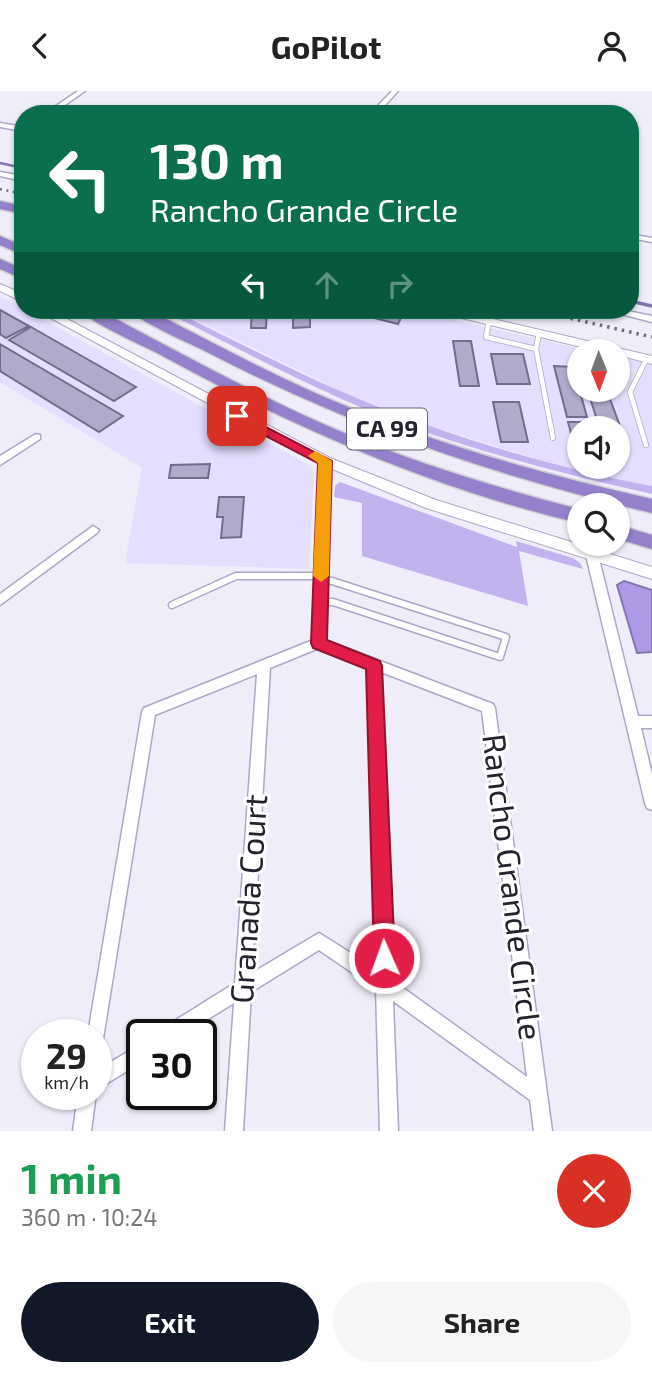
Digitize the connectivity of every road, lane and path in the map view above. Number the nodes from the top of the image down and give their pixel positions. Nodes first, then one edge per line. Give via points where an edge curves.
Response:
1 (82, 91) edge
2 (395, 91) edge
3 (61, 105) edge
4 (382, 105) edge
5 (59, 319) edge
6 (105, 319) edge
7 (156, 319) edge
8 (480, 319) edge
9 (489, 321) junction
10 (539, 333) junction
11 (536, 349) junction
12 (649, 359) edge
13 (36, 437) dead end
14 (553, 438) dead end
15 (646, 445) dead end
16 (0, 461) edge
17 (325, 461) junction
18 (652, 506) edge
19 (567, 515) edge
20 (630, 529) edge
21 (93, 530) dead end
22 (652, 534) edge
23 (630, 536) edge
24 (652, 542) edge
25 (567, 547) edge
26 (592, 556) edge
27 (595, 556) edge
28 (652, 573) edge
29 (321, 578) junction
30 (0, 600) edge
31 (320, 602) junction
32 (172, 605) dead end
33 (319, 643) junction
34 (374, 666) junction
35 (264, 667) junction
36 (632, 722) junction
37 (652, 722) edge
38 (652, 803) edge
39 (385, 985) junction
40 (244, 986) junction
41 (99, 1019) edge
42 (192, 1019) edge
43 (539, 1097) junction
44 (85, 1110) edge
45 (82, 1131) edge
46 (234, 1131) edge
47 (388, 1131) edge
48 (543, 1131) edge

1 - 3 street
2 - 4 street
5 - 17 main road
6 - 19 highway, CA 99 via 330,433 430,472
7 - 18 highway, CA 99 via 331,406 418,441 553,483
8 - 9 main road
9 - 10 main road
9 - 11 lane via 486,337
10 - 11 lane
10 - 12 main road
11 - 14 lane
12 - 15 lane via 630,392
13 - 16 street
17 - 25 main road via 431,504
17 - 29 street
20 - 22 highway
21 - 30 street
23 - 24 highway
26 - 36 street
27 - 28 main road
29 - 31 street
29 - 31 lane via 506,637 500,657 333,602
29 - 32 lane via 236,576
31 - 33 street
33 - 34 street, Rancho Grande Circle
33 - 35 street
34 - 39 street
34 - 43 street, Rancho Grande Circle via 488,708
35 - 40 street, Granada Court
35 - 41 street via 149,712
36 - 37 street
36 - 38 street
39 - 40 street via 319,941
39 - 43 street
39 - 47 street
40 - 42 street
40 - 46 street, Granada Court
43 - 48 street, Rancho Grande Circle
44 - 45 street

